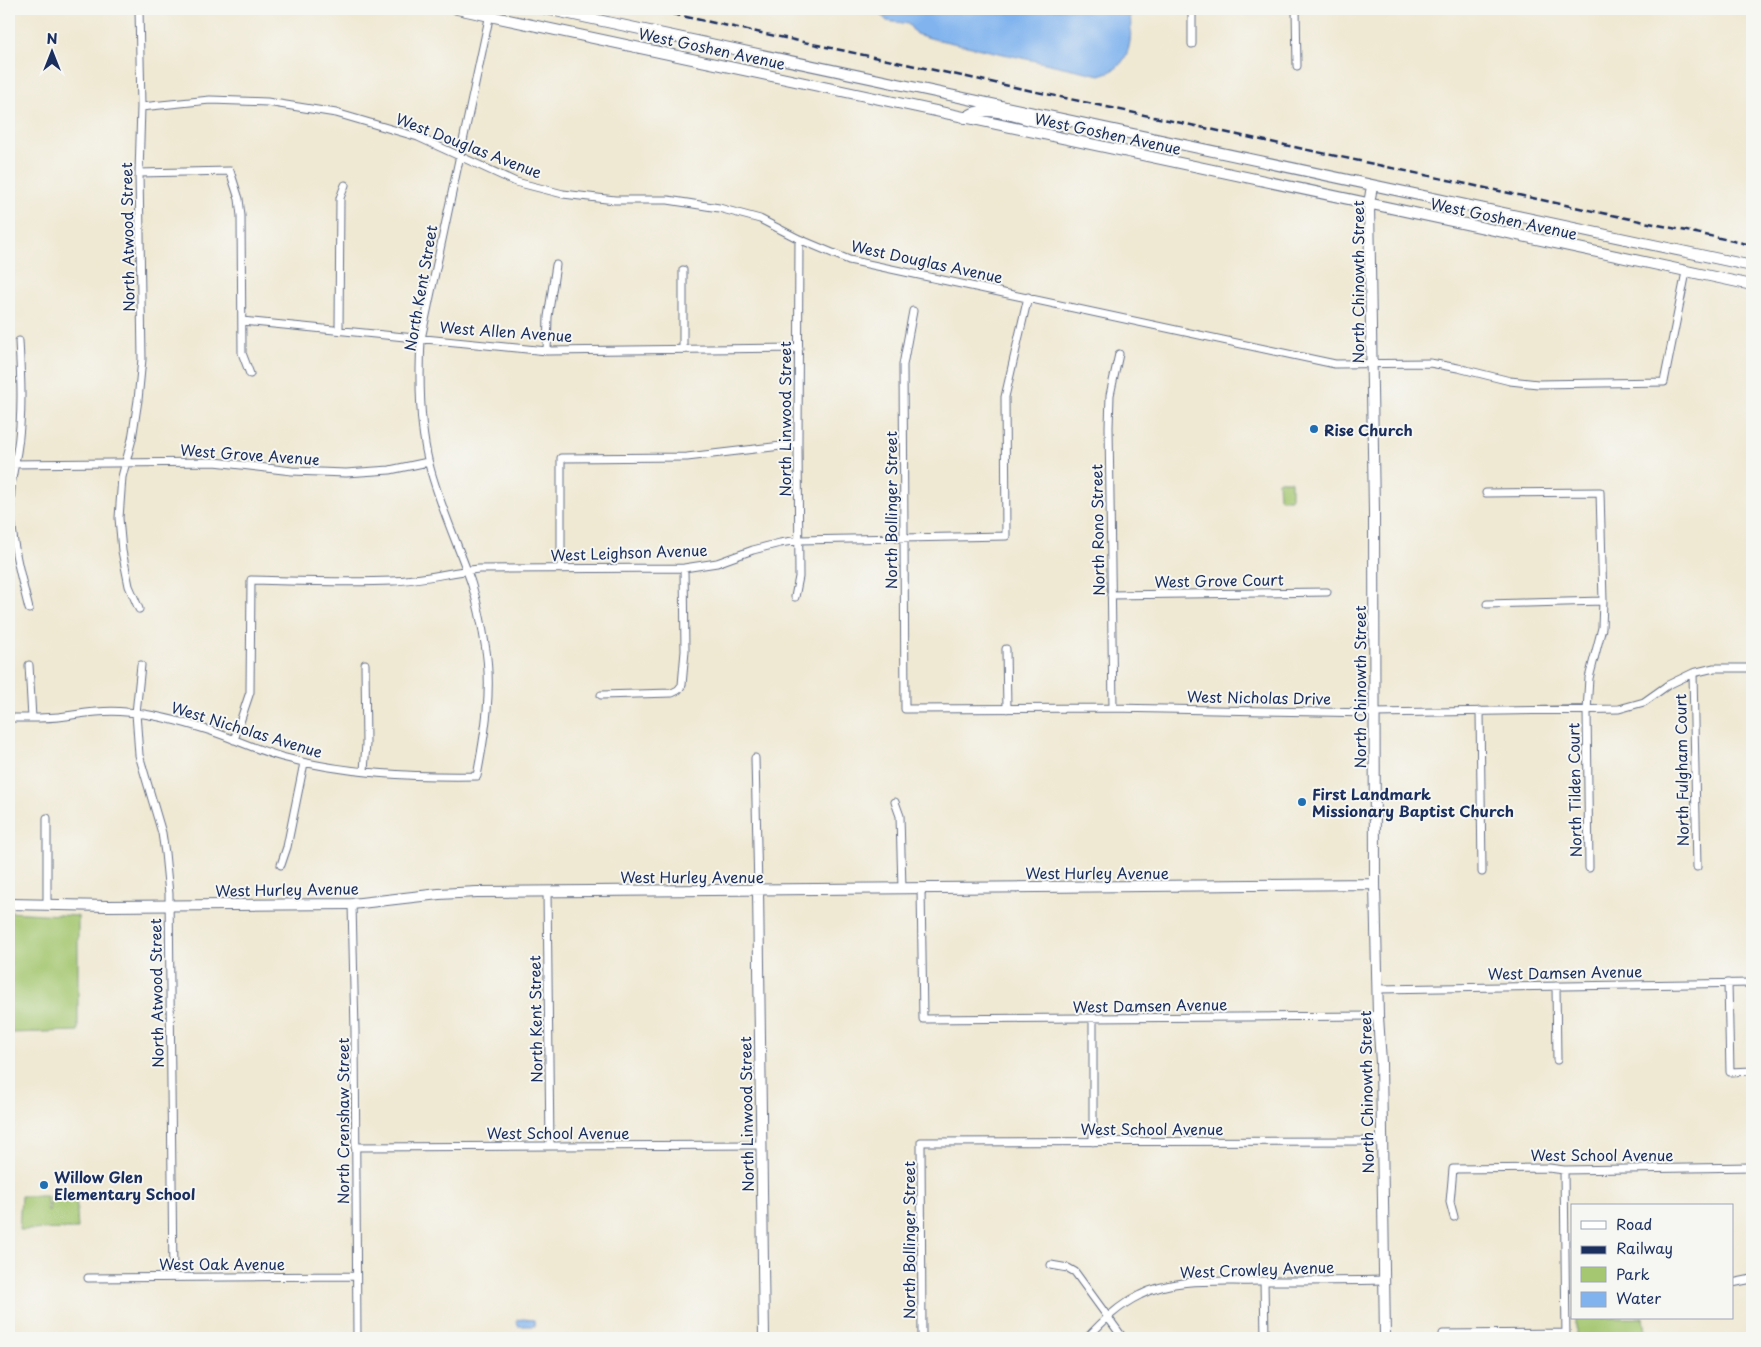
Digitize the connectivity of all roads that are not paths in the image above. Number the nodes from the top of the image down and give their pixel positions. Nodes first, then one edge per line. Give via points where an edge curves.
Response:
1 (139, 9) edge
2 (457, 9) edge
3 (546, 9) edge
4 (1192, 9) edge
5 (1296, 9) edge
6 (491, 12) edge
7 (1192, 44) dead end
8 (1297, 66) dead end
9 (141, 107) junction
10 (965, 118) junction
11 (1071, 122) junction
12 (460, 156) junction
13 (139, 173) junction
14 (345, 186) dead end
15 (1372, 186) junction
16 (1369, 204) junction
17 (799, 240) junction
18 (556, 265) dead end
19 (1752, 266) edge
20 (683, 270) dead end
21 (1686, 272) junction
22 (1752, 285) edge
23 (1028, 297) junction
24 (914, 311) dead end
25 (242, 321) junction
26 (339, 330) junction
27 (421, 339) junction
28 (20, 341) dead end
29 (799, 348) junction
30 (683, 349) junction
31 (547, 351) junction
32 (1119, 354) dead end
33 (1372, 364) junction
34 (250, 374) dead end
35 (798, 444) junction
36 (428, 462) junction
37 (11, 463) edge
38 (125, 463) junction
39 (1486, 493) dead end
40 (903, 538) junction
41 (799, 540) junction
42 (684, 568) junction
43 (561, 569) junction
44 (466, 570) junction
45 (1327, 592) dead end
46 (1111, 595) junction
47 (795, 597) dead end
48 (1603, 602) junction
49 (1487, 604) dead end
50 (29, 609) dead end
51 (139, 609) dead end
52 (1006, 649) dead end
53 (365, 664) dead end
54 (30, 665) dead end
55 (141, 665) dead end
56 (1752, 668) edge
57 (1693, 673) junction
58 (601, 694) dead end
59 (1113, 708) junction
60 (905, 709) joint
61 (1007, 709) junction
62 (1587, 711) junction
63 (1480, 712) junction
64 (136, 713) junction
65 (1374, 713) junction
66 (9, 718) edge
67 (32, 718) junction
68 (234, 740) junction
69 (755, 758) dead end
70 (304, 762) junction
71 (364, 771) junction
72 (477, 776) joint
73 (894, 802) dead end
74 (47, 818) dead end
75 (281, 865) dead end
76 (1697, 867) dead end
77 (1589, 868) dead end
78 (1482, 872) dead end
79 (1375, 884) junction
80 (902, 889) junction
81 (921, 889) junction
82 (758, 890) junction
83 (547, 892) junction
84 (9, 904) edge
85 (352, 904) junction
86 (47, 905) junction
87 (169, 906) junction
88 (1728, 983) junction
89 (1752, 983) edge
90 (1556, 986) junction
91 (1378, 990) junction
92 (1378, 1016) junction
93 (1093, 1019) junction
94 (1557, 1060) dead end
95 (1752, 1071) edge
96 (1383, 1141) junction
97 (921, 1142) joint
98 (1093, 1142) junction
99 (762, 1145) junction
100 (550, 1146) junction
101 (355, 1148) junction
102 (1752, 1167) edge
103 (1564, 1170) junction
104 (1454, 1217) dead end
105 (1051, 1265) dead end
106 (173, 1276) junction
107 (356, 1276) junction
108 (88, 1278) dead end
109 (1752, 1279) edge
110 (1384, 1280) junction
111 (1264, 1281) junction
112 (1734, 1283) edge
113 (1107, 1317) junction
114 (1443, 1334) dead end
115 (1566, 1336) edge
116 (357, 1338) edge
117 (764, 1338) edge
118 (922, 1338) edge
119 (1087, 1338) edge
120 (1123, 1338) edge
121 (1266, 1338) edge
122 (1385, 1338) edge

1 - 9 street, North Atwood Street
2 - 6 street, West Goshen Avenue
3 - 11 street, West Goshen Avenue
4 - 7 street
5 - 8 street
6 - 10 street, West Goshen Avenue
6 - 12 street, North Kent Street
9 - 12 street, West Douglas Avenue via 210,100 267,102 336,113 418,137
9 - 13 street, North Atwood Street
10 - 11 street via 976,112 993,112 1062,126
10 - 16 street, West Goshen Avenue
11 - 15 street, West Goshen Avenue
12 - 17 street, West Douglas Avenue via 516,182 556,193 615,200 668,200 719,208 760,219
12 - 27 street, North Kent Street
13 - 25 street via 230,172 241,216
13 - 38 street, North Atwood Street via 142,359 132,439
14 - 26 street via 340,198
15 - 16 street, North Chinowth Street
15 - 19 street, West Goshen Avenue
16 - 21 street, West Goshen Avenue
16 - 33 street, North Chinowth Street
17 - 23 street, West Douglas Avenue via 849,260
17 - 29 street, North Linwood Street
18 - 31 street via 548,317
20 - 30 street
21 - 22 street, West Goshen Avenue
21 - 33 street, West Douglas Avenue via 1664,382 1538,384 1430,363
23 - 33 street, West Douglas Avenue via 1335,364
23 - 40 street, West Leighson Avenue via 1005,397 1006,536
24 - 40 street, North Bollinger Street via 903,365
25 - 26 street, West Allen Avenue
25 - 34 street via 242,353
26 - 27 street, West Allen Avenue
27 - 31 street, West Allen Avenue
27 - 36 street, North Kent Street via 421,409
28 - 37 street via 17,452
29 - 30 street, West Allen Avenue
29 - 35 street, North Linwood Street
30 - 31 street, West Allen Avenue
32 - 46 street, North Rono Street via 1109,411
33 - 65 street, North Chinowth Street
35 - 41 street, North Linwood Street
35 - 43 street via 687,457 561,458
36 - 38 street, West Grove Avenue via 390,470 346,473 292,471 215,462
36 - 44 street, North Kent Street
37 - 38 street, West Grove Avenue
37 - 50 street via 10,511 14,546
38 - 51 street, North Atwood Street via 119,518 122,551
39 - 48 street, North Tilden Court via 1600,492
40 - 41 street, West Leighson Avenue
40 - 60 street, North Bollinger Street
41 - 42 street, West Leighson Avenue via 717,563
41 - 47 street, North Linwood Street via 799,577
42 - 43 street, West Leighson Avenue
42 - 58 street via 686,651 682,685 672,693
43 - 44 street, West Leighson Avenue
44 - 68 street, West Leighson Avenue via 393,581 251,580 250,692
44 - 72 street, North Kent Street via 486,645 488,680
45 - 46 street, West Grove Court
46 - 59 street, North Rono Street
48 - 49 street
48 - 62 street, North Tilden Court via 1602,628 1589,678
52 - 61 street
53 - 71 street
54 - 67 street
55 - 64 street, North Atwood Street
56 - 57 street, West Nicholas Drive via 1714,668
57 - 62 street, West Nicholas Drive via 1644,702 1619,709
57 - 76 street, North Fulgham Court
59 - 61 street, West Nicholas Drive
59 - 65 street, West Nicholas Drive
60 - 61 street, West Nicholas Drive
62 - 63 street, West Nicholas Drive
62 - 77 street, North Tilden Court
63 - 65 street, West Nicholas Drive
63 - 78 street
64 - 67 street, West Nicholas Avenue via 105,711
64 - 68 street, West Nicholas Avenue via 188,724
64 - 87 street, North Atwood Street via 140,764 165,853
65 - 79 street, North Chinowth Street
66 - 67 street, West Nicholas Avenue
68 - 70 street, West Nicholas Avenue
69 - 82 street
70 - 71 street, West Nicholas Avenue
70 - 75 street
71 - 72 street, West Nicholas Avenue via 416,776
73 - 80 street via 900,816
74 - 86 street
79 - 81 street, West Hurley Avenue
79 - 91 street, North Chinowth Street
80 - 81 street, West Hurley Avenue
80 - 82 street, West Hurley Avenue
81 - 93 street, West Damsen Avenue via 922,1019
82 - 83 street, West Hurley Avenue
82 - 99 street, North Linwood Street
83 - 85 street, West Hurley Avenue via 439,894
83 - 100 street, North Kent Street
84 - 86 street, West Hurley Avenue
85 - 87 street, West Hurley Avenue
85 - 101 street, North Crenshaw Street
86 - 87 street, West Hurley Avenue
87 - 106 street, North Atwood Street
88 - 89 street, West Damsen Avenue
88 - 90 street, West Damsen Avenue
88 - 95 street via 1730,1072
90 - 91 street, West Damsen Avenue
90 - 94 street
91 - 92 street, North Chinowth Street
92 - 93 street, West Damsen Avenue
92 - 96 street, North Chinowth Street
93 - 98 street
96 - 98 street, West School Avenue
96 - 110 street, North Chinowth Street
97 - 98 street, West School Avenue
97 - 118 street, North Bollinger Street
99 - 100 street, West School Avenue
99 - 117 street, North Linwood Street
100 - 101 street, West School Avenue
101 - 107 street, North Crenshaw Street
102 - 103 street, West School Avenue
103 - 104 street, West School Avenue via 1453,1169 1450,1202
103 - 115 street
105 - 113 street via 1075,1272
106 - 107 street, West Oak Avenue
106 - 108 street, West Oak Avenue
107 - 116 street, North Crenshaw Street
109 - 112 street
110 - 111 street, West Crowley Avenue
110 - 122 street, North Chinowth Street
111 - 113 street, West Crowley Avenue via 1161,1287 1136,1297
111 - 121 street
113 - 119 street, West Crowley Avenue
113 - 120 street
114 - 115 street

